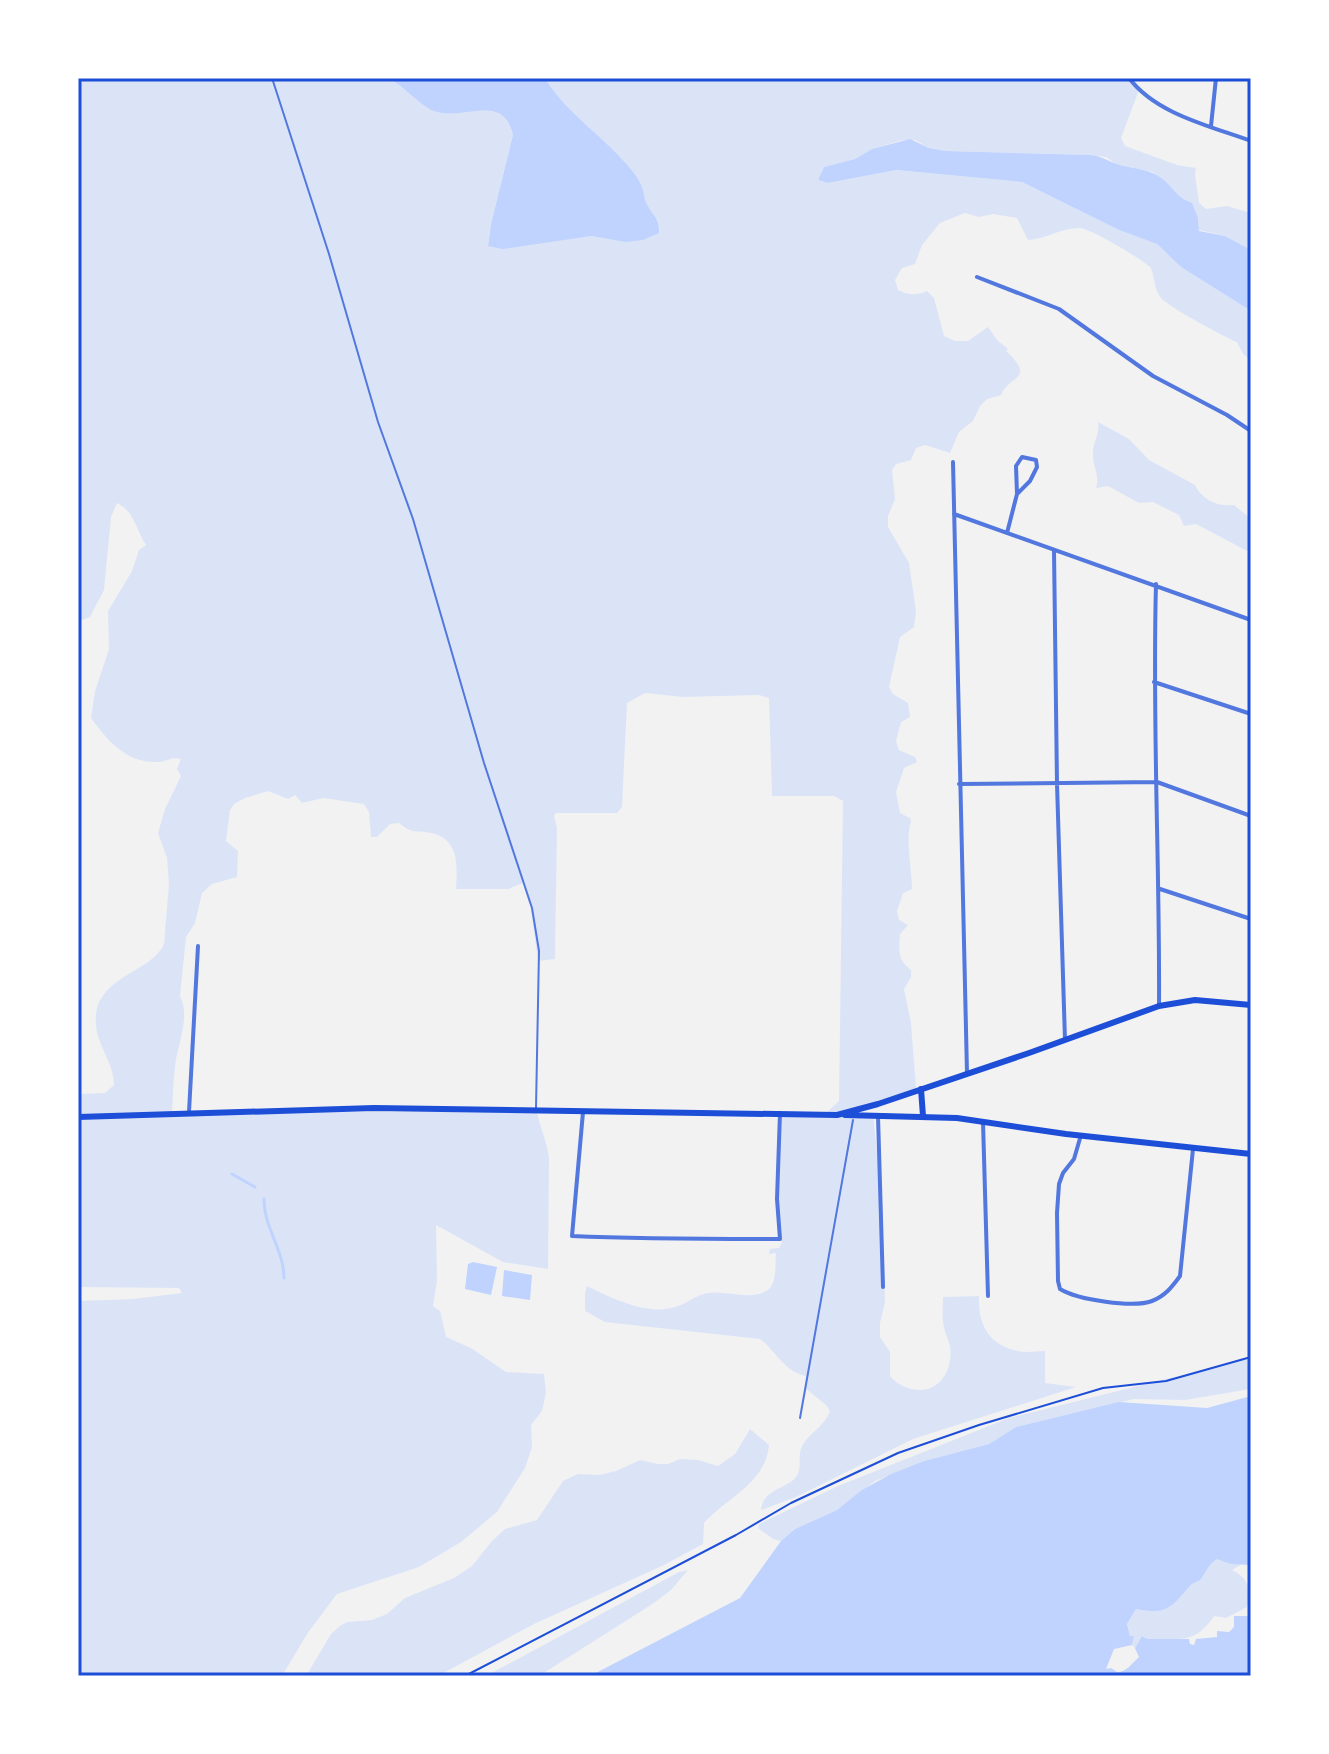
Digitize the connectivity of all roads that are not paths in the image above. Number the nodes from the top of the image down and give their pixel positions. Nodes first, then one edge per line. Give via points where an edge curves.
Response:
1 (272, 78) edge
2 (1129, 78) edge
3 (1216, 78) edge
4 (1211, 126) junction
5 (1251, 141) edge
6 (977, 277) dead end
7 (1251, 431) edge
8 (953, 462) dead end
9 (1017, 494) junction
10 (954, 514) junction
11 (1007, 533) junction
12 (1054, 550) junction
13 (1156, 584) junction
14 (1251, 620) edge
15 (1153, 682) junction
16 (1251, 714) edge
17 (1157, 782) junction
18 (959, 784) junction
19 (1057, 784) junction
20 (1251, 816) edge
21 (1160, 889) junction
22 (1251, 919) edge
23 (198, 946) dead end
24 (1251, 1005) edge
25 (1159, 1006) junction
26 (1065, 1040) junction
27 (967, 1073) junction
28 (921, 1089) junction
29 (536, 1111) junction
30 (583, 1111) junction
31 (189, 1112) junction
32 (780, 1113) junction
33 (837, 1115) junction
34 (878, 1116) junction
35 (923, 1116) junction
36 (78, 1117) edge
37 (853, 1120) dead end
38 (983, 1122) junction
39 (1081, 1135) junction
40 (1193, 1149) junction
41 (1251, 1154) edge
42 (883, 1287) dead end
43 (988, 1296) dead end
44 (800, 1418) dead end

1 - 29 lane via 532,908 539,951
2 - 4 street via 1164,106
3 - 4 street
4 - 5 street
6 - 7 street via 1059,309 1153,376
8 - 10 street
9 - 9 street via 1036,471 1033,458 1018,461
9 - 11 street
10 - 11 street
10 - 18 street
11 - 12 street
12 - 13 street
12 - 19 street
13 - 14 street
13 - 15 street
15 - 16 street
15 - 17 street
17 - 19 street
17 - 20 street
17 - 21 street
18 - 19 street
18 - 27 street
19 - 26 street
21 - 22 street
21 - 25 street
23 - 31 street
24 - 25 main road via 1195,1000
25 - 26 main road
26 - 27 main road
27 - 28 main road
28 - 33 main road
28 - 35 main road
29 - 30 main road
29 - 31 main road
30 - 32 main road
30 - 32 street via 572,1236 637,1239 780,1239
31 - 36 main road
32 - 33 main road
33 - 34 main road
34 - 35 main road
34 - 42 street
35 - 38 main road
37 - 44 lane
38 - 39 main road
38 - 43 street
39 - 40 main road
39 - 40 street via 1059,1184 1058,1281 1069,1294 1108,1301 1150,1302 1180,1276
40 - 41 main road

